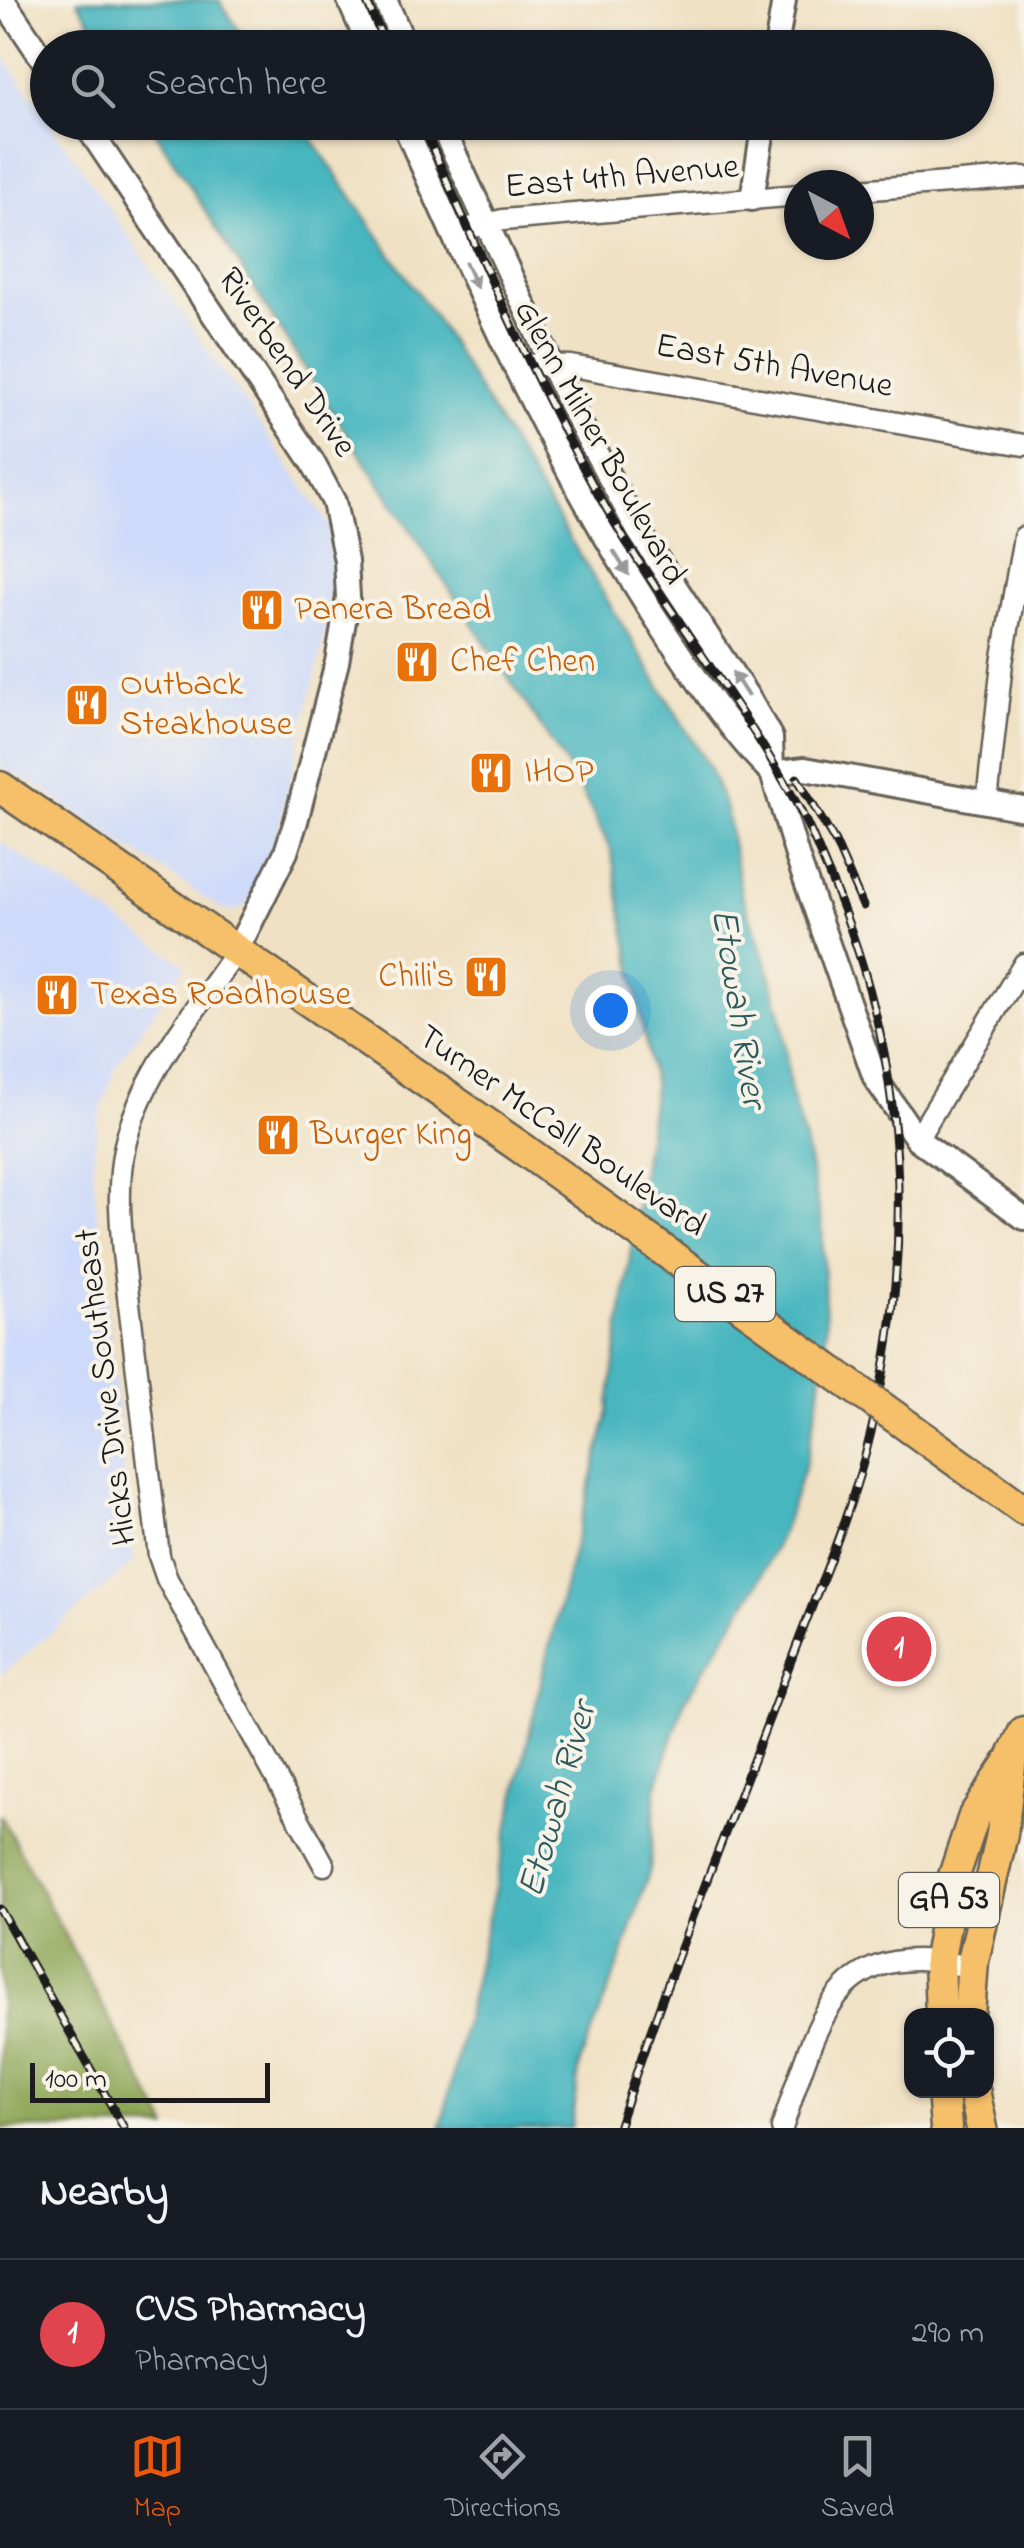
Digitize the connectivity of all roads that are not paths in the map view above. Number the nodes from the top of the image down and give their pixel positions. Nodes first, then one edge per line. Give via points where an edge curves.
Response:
1 (3, 0) edge
2 (348, 0) edge
3 (385, 0) edge
4 (784, 0) edge
5 (362, 30) edge
6 (398, 30) edge
7 (779, 30) edge
8 (30, 41) edge
9 (96, 140) edge
10 (411, 140) edge
11 (448, 140) edge
12 (761, 140) edge
13 (1024, 177) edge
14 (874, 189) edge
15 (784, 196) edge
16 (752, 199) junction
17 (485, 224) junction
18 (452, 232) junction
19 (512, 364) junction
20 (549, 364) junction
21 (1024, 445) edge
22 (1024, 537) edge
23 (772, 773) junction
24 (0, 787) edge
25 (986, 802) junction
26 (1024, 809) edge
27 (236, 950) junction
28 (1024, 964) edge
29 (917, 1140) junction
30 (1024, 1218) edge
31 (1024, 1510) edge
32 (1024, 1732) edge
33 (1011, 1760) junction
34 (324, 1865) dead end
35 (939, 1960) junction
36 (972, 1968) junction
37 (941, 2008) edge
38 (970, 2008) edge
39 (944, 2098) edge
40 (976, 2098) edge
41 (983, 2126) edge
42 (782, 2128) edge
43 (946, 2128) edge

1 - 8 street
2 - 5 street
3 - 6 street
4 - 7 street
9 - 27 street, Riverbend Drive via 312,461 334,502 343,538 348,597 313,759 286,852
10 - 18 street, Glenn Milner Boulevard
11 - 17 street, Glenn Milner Boulevard
12 - 16 street
13 - 14 street
15 - 16 street, East 4th Avenue
16 - 17 street, East 4th Avenue
17 - 18 street, East 4th Avenue
17 - 20 street, Glenn Milner Boulevard
18 -> 19 street, Glenn Milner Boulevard
19 - 20 street, East 5th Avenue
19 -> 23 street, Glenn Milner Boulevard via 650,610 736,738
20 - 21 street, East 5th Avenue
23 -> 20 street, Glenn Milner Boulevard via 771,738 638,530
22 - 25 street
23 - 25 street via 805,769
23 - 29 street, Glenn Milner Boulevard via 875,1078
24 - 27 main road, Turner McCall Boulevard / US 27
25 - 26 street
27 - 31 main road, Turner McCall Boulevard / US 27, bridge
27 - 34 street, Hicks Drive Southeast via 144,1093 125,1145 123,1253 159,1556
28 - 29 street
29 - 30 street, Glenn Milner Boulevard
32 - 33 main road, GA 53
33 - 35 main road, GA 53 via 974,1816
33 - 36 main road, GA 53
35 - 36 street
35 - 37 main road, GA 53
35 - 42 street via 884,1964 833,1998
36 - 38 main road, GA 53
39 - 43 main road
40 - 41 main road

